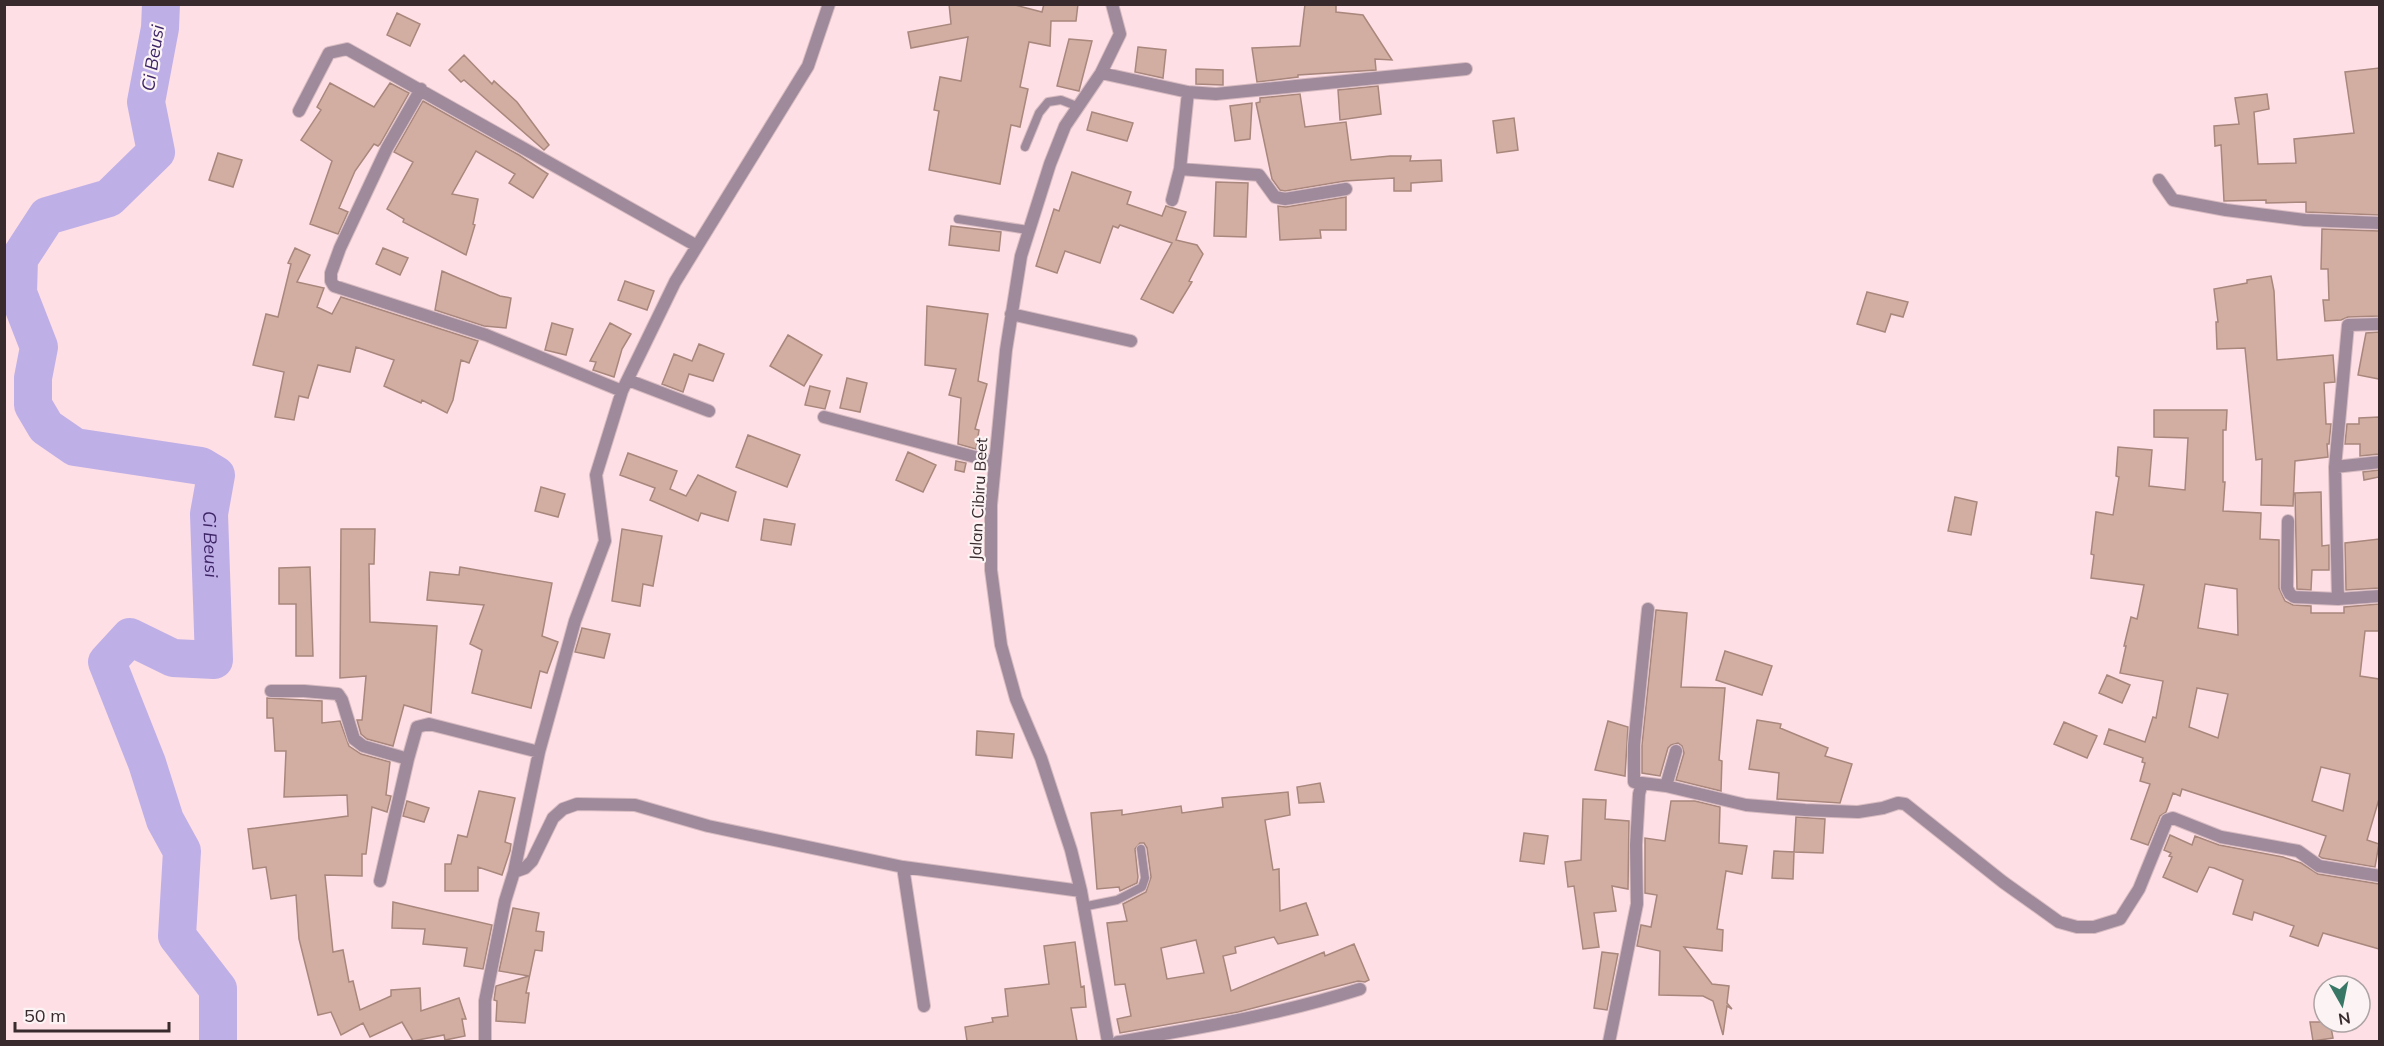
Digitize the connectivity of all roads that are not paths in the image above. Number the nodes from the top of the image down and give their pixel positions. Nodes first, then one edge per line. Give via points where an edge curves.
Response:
1 (829, 4) edge
2 (1112, 4) edge
3 (1466, 69) dead end
4 (1101, 73) junction
5 (421, 89) junction
6 (1188, 92) junction
7 (1079, 107) junction
8 (299, 111) dead end
9 (1025, 147) dead end
10 (1180, 168) junction
11 (2159, 180) dead end
12 (1346, 189) dead end
13 (1172, 200) dead end
14 (958, 219) dead end
15 (2379, 222) edge
16 (1029, 230) junction
17 (698, 246) junction
18 (1011, 314) junction
19 (2379, 324) edge
20 (1131, 341) dead end
21 (625, 385) junction
22 (709, 411) dead end
23 (824, 417) dead end
24 (994, 462) junction
25 (2379, 462) edge
26 (2335, 467) junction
27 (2288, 521) dead end
28 (2379, 596) edge
29 (2338, 599) junction
30 (1648, 609) dead end
31 (272, 691) dead end
32 (539, 752) junction
33 (1676, 752) dead end
34 (408, 759) junction
35 (1642, 783) junction
36 (1666, 786) junction
37 (1141, 849) dead end
38 (903, 867) junction
39 (514, 872) junction
40 (2379, 876) edge
41 (380, 881) dead end
42 (1081, 891) junction
43 (1082, 906) junction
44 (1360, 989) dead end
45 (924, 1006) dead end
46 (485, 1041) edge
47 (1108, 1041) edge
48 (1118, 1041) edge
49 (1609, 1041) edge

1 - 17 street via 808,66
2 - 4 street, Jalan Cibiru Beet via 1120,34
3 - 6 street via 1216,94
4 - 6 street
4 - 7 street, Jalan Cibiru Beet
5 - 8 street via 347,49 336,50 329,53
5 - 17 street
5 - 21 street via 387,148 340,248 331,273 334,286
6 - 10 street
7 - 9 lane via 1061,100 1048,102 1039,113
7 - 16 street, Jalan Cibiru Beet via 1062,132
10 - 12 street via 1259,175 1275,197 1285,199
10 - 13 street
11 - 15 street via 2173,200 2305,220
14 - 16 lane
16 - 18 street, Jalan Cibiru Beet
17 - 21 street via 675,282
18 - 20 street
18 - 24 street, Jalan Cibiru Beet
19 - 26 street via 2348,325
21 - 22 street
21 - 32 street via 596,475 604,541 576,621
23 - 24 street
24 - 42 street, Jalan Cibiru Beet via 991,570 1001,645 1016,699 1041,758 1071,850
25 - 26 street
26 - 29 street
27 - 29 street via 2290,594
28 - 29 street
30 - 35 street via 1633,775 1634,782
31 - 34 street via 338,694 354,739 363,746
32 - 34 street via 429,724 417,727
32 - 39 street
33 - 36 street
34 - 41 street
35 - 36 street
35 - 49 street via 1636,845 1637,904
36 - 40 street via 1746,805 1805,810 1858,812 1898,802 1905,804 2003,882 2059,922 2077,927 2094,927 2120,919 2139,889 2167,820 2173,818 2222,837 2298,851 2319,866
37 - 43 lane via 1145,878 1142,887 1117,900
38 - 39 street via 708,826 635,806 577,804 562,809 553,818 532,861
38 - 42 street
38 - 45 street
39 - 46 street via 485,1001
42 - 43 street, Jalan Cibiru Beet
43 - 47 street, Jalan Cibiru Beet
44 - 48 street via 1205,1026

